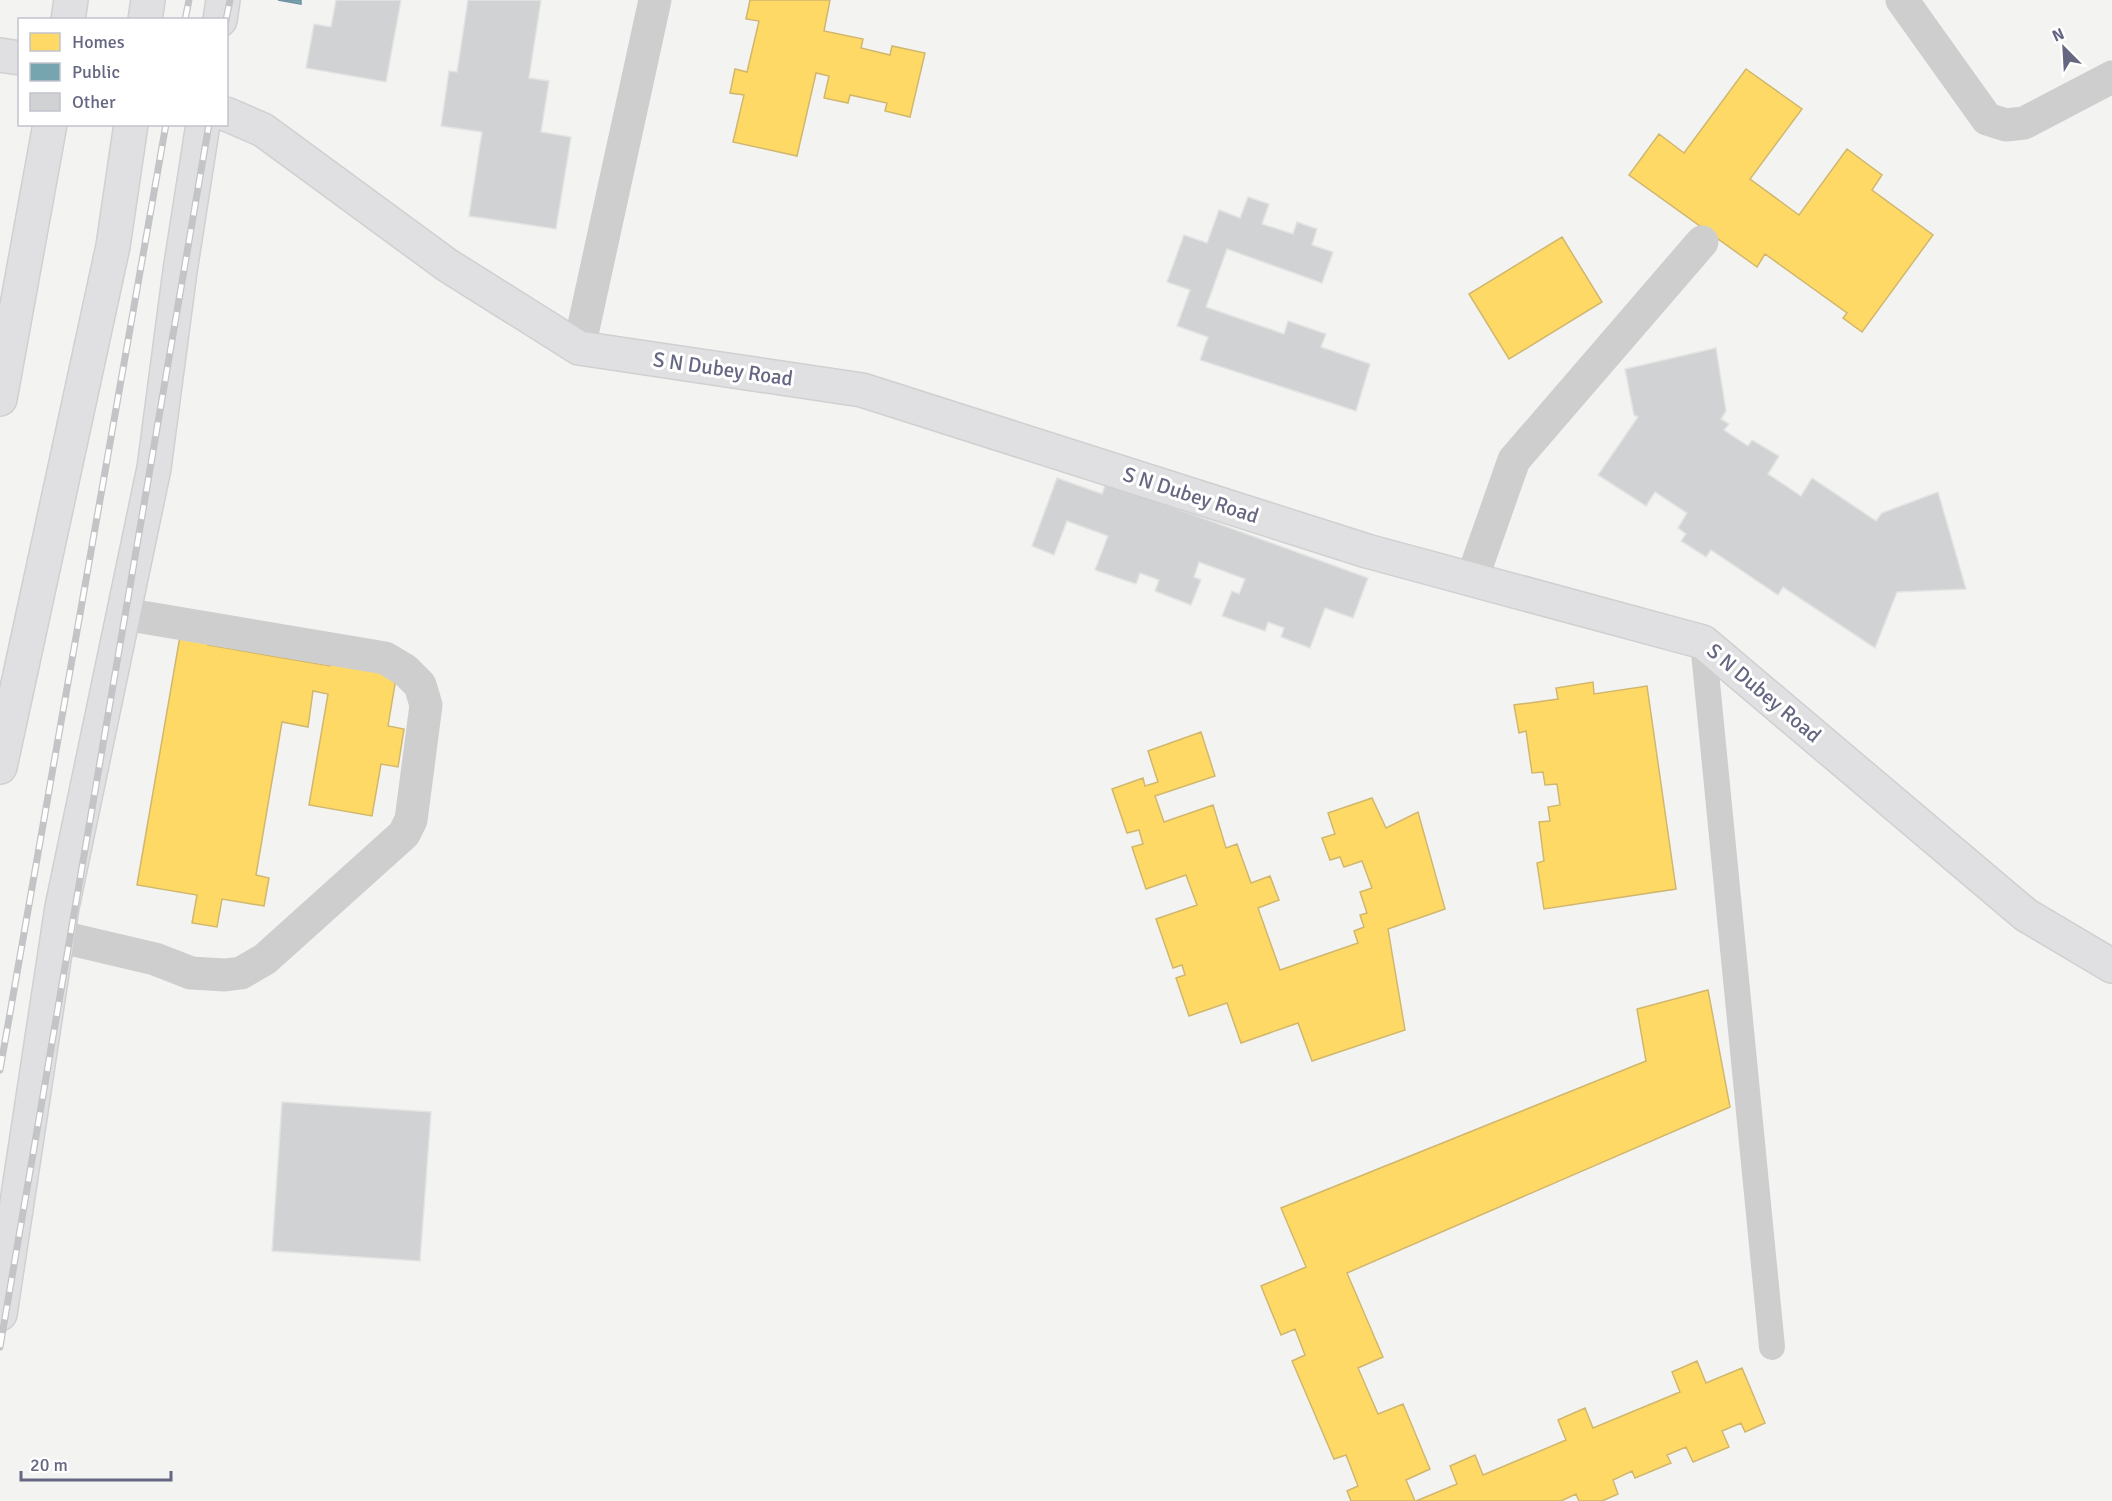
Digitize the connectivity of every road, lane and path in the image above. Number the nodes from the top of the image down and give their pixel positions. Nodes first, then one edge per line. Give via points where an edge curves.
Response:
1 (72, 0) edge
2 (148, 0) edge
3 (223, 0) edge
4 (655, 0) edge
5 (1902, 0) edge
6 (68, 18) edge
7 (146, 18) edge
8 (219, 18) edge
9 (0, 55) edge
10 (18, 58) edge
11 (2112, 77) edge
12 (228, 115) edge
13 (50, 126) edge
14 (131, 126) edge
15 (203, 126) edge
16 (1702, 242) dead end
17 (579, 348) junction
18 (0, 399) edge
19 (1472, 579) junction
20 (124, 614) junction
21 (1703, 642) junction
22 (0, 767) edge
23 (57, 936) junction
24 (2112, 966) edge
25 (0, 1314) edge
26 (1772, 1347) dead end

1 - 6 main road
2 - 7 main road
3 - 8 main road
4 - 17 street
5 - 11 street via 1988,119 2006,125 2024,123
9 - 10 main road
12 - 17 main road, S N Dubey Road via 263,130 447,266
13 - 18 main road
14 - 22 main road via 113,246
15 - 20 main road via 154,468
16 - 19 street via 1514,460
17 - 19 main road, S N Dubey Road via 862,390 1367,551
19 - 21 main road, S N Dubey Road
20 - 23 main road
20 - 23 street via 386,657 405,670 420,685 426,705 411,820 404,834 265,959 241,973 191,973 155,959
21 - 24 main road, S N Dubey Road via 2026,915
21 - 26 lane
23 - 25 main road

